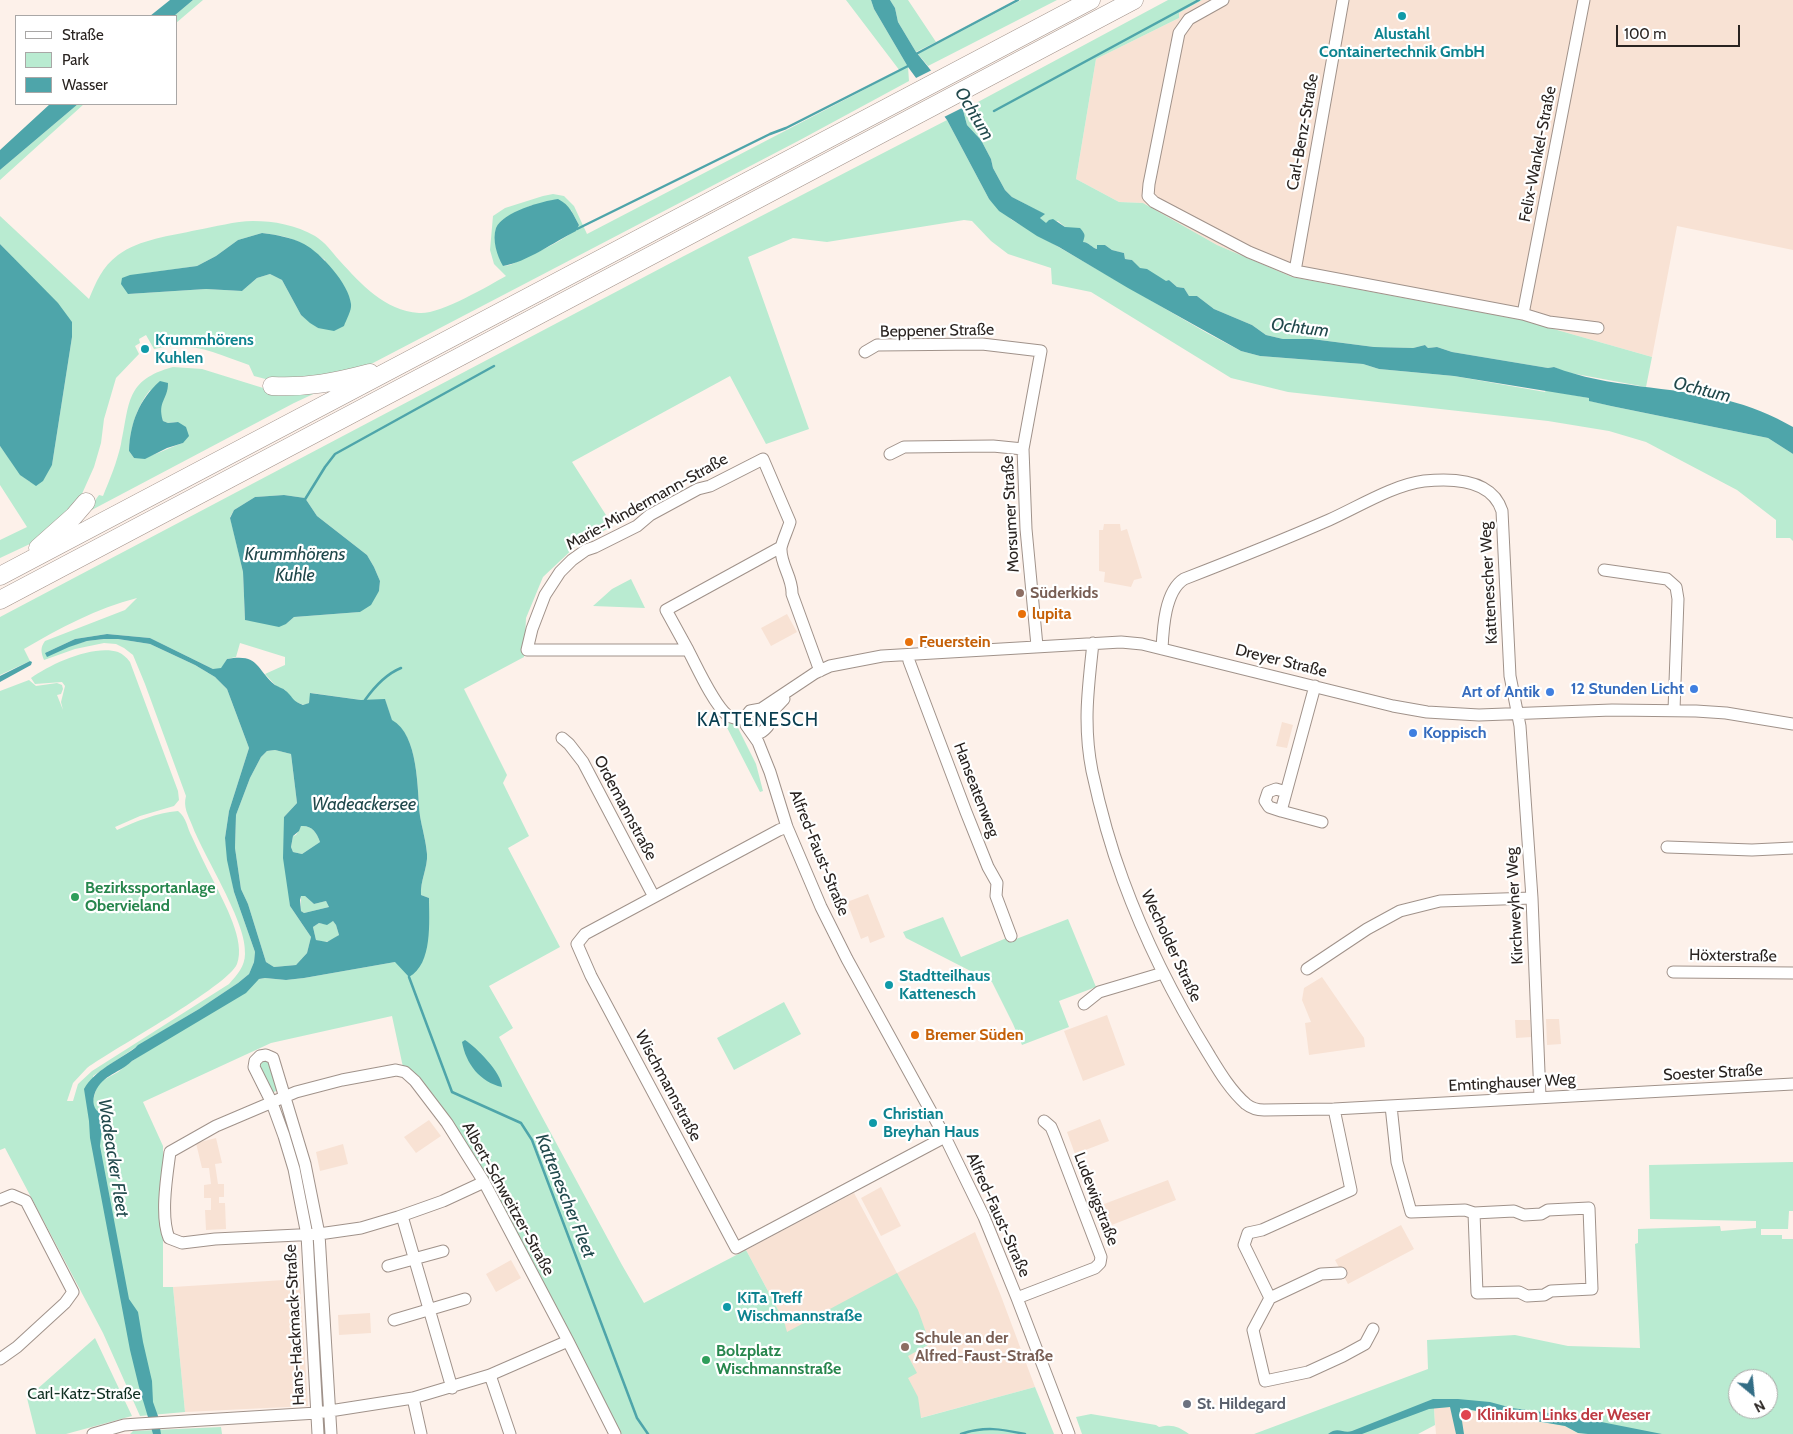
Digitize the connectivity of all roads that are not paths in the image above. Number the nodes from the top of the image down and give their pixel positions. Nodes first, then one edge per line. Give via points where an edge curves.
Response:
1 (1091, 0) edge
2 (1134, 0) edge
3 (1223, 0) edge
4 (1343, 0) edge
5 (1584, 0) edge
6 (1295, 271) junction
7 (1523, 314) junction
8 (1598, 328) dead end
9 (1041, 351) joint
10 (865, 352) dead end
11 (404, 363) junction
12 (272, 386) dead end
13 (1024, 449) junction
14 (890, 454) dead end
15 (86, 502) dead end
16 (781, 547) junction
17 (1604, 570) dead end
18 (6, 573) edge
19 (0, 600) edge
20 (1093, 643) junction
21 (1037, 646) junction
22 (1162, 649) junction
23 (688, 650) junction
24 (908, 655) junction
25 (820, 671) junction
26 (1315, 686) junction
27 (1674, 710) junction
28 (764, 712) junction
29 (1518, 713) junction
30 (745, 720) junction
31 (1793, 724) edge
32 (764, 731) junction
33 (751, 732) junction
34 (562, 738) dead end
35 (770, 772) junction
36 (1286, 792) junction
37 (1281, 811) junction
38 (1322, 822) dead end
39 (787, 827) junction
40 (1667, 848) dead end
41 (1793, 848) edge
42 (654, 897) junction
43 (1532, 898) junction
44 (1011, 936) dead end
45 (1307, 969) dead end
46 (1673, 972) dead end
47 (1163, 973) junction
48 (1793, 973) edge
49 (1084, 1004) dead end
50 (1793, 1084) edge
51 (1634, 1094) joint
52 (1540, 1097) junction
53 (285, 1098) junction
54 (272, 1102) junction
55 (1391, 1106) junction
56 (1334, 1109) junction
57 (1044, 1121) dead end
58 (945, 1137) junction
59 (484, 1182) junction
60 (0, 1200) edge
61 (1474, 1213) junction
62 (402, 1216) junction
63 (319, 1234) junction
64 (307, 1235) junction
65 (443, 1250) dead end
66 (416, 1258) junction
67 (388, 1266) dead end
68 (1341, 1273) dead end
69 (1017, 1298) junction
70 (1270, 1298) junction
71 (465, 1299) dead end
72 (430, 1309) junction
73 (394, 1320) dead end
74 (1373, 1329) dead end
75 (568, 1341) junction
76 (0, 1359) edge
77 (490, 1375) junction
78 (452, 1388) junction
79 (413, 1398) junction
80 (330, 1412) junction
81 (317, 1413) junction
82 (125, 1430) edge
83 (1068, 1432) edge
84 (93, 1434) edge
85 (318, 1434) edge
86 (331, 1434) edge
87 (421, 1434) edge
88 (510, 1434) edge
89 (615, 1434) edge

1 - 11 highway
2 - 19 highway
3 - 6 street via 1189,19 1179,33 1148,196 1201,228
4 - 6 street, Carl-Benz-Straße
5 - 7 street, Felix-Wankel-Straße
6 - 7 street
7 - 8 street via 1549,322
9 - 10 street, Beppener Straße via 982,344 877,345
9 - 13 street, Morsumer Straße
11 - 12 highway via 317,386
11 - 18 highway
13 - 14 street via 904,447
13 - 21 street, Morsumer Straße via 1026,529
15 - 18 highway via 60,529
16 - 23 street via 666,610
16 - 23 street, Marie-Mindermann-Straße via 790,522 763,459 698,489 572,560 545,595 527,650
16 - 25 street via 792,594
17 - 27 street via 1667,579 1676,587
20 - 21 street, Dreyer Straße
20 - 22 street, Dreyer Straße via 1121,642
20 - 47 street, Wecholder Straße via 1086,707 1092,770 1122,878
21 - 24 street, Alfred-Faust-Straße
22 - 26 street, Dreyer Straße
22 - 29 street, Kattenescher Weg via 1167,607 1178,583 1184,579 1406,485 1432,481 1474,483 1486,489 1502,511 1510,676
23 - 30 street via 726,714
24 - 25 street, Alfred-Faust-Straße via 862,660
24 - 44 street, Hanseatenweg via 966,812 997,883 996,896
25 - 28 street, Alfred-Faust-Straße via 772,710
26 - 29 street, Dreyer Straße via 1427,712
26 - 36 street
27 - 29 street
27 - 31 street via 1726,713
28 - 30 street, Alfred-Faust-Straße via 750,711
28 - 32 street, Alfred-Faust-Straße via 768,726
29 - 43 street, Kirchweyher Weg
30 - 33 street, Alfred-Faust-Straße
32 - 33 street
32 - 35 street, Alfred-Faust-Straße
33 - 35 street, Alfred-Faust-Straße
34 - 42 street, Ordemannstraße via 583,762
35 - 39 street, Alfred-Faust-Straße
36 - 37 street
36 - 37 street via 1268,792 1265,801 1269,807
37 - 38 street
39 - 42 street, Wischmannstraße
39 - 58 street, Alfred-Faust-Straße via 847,959
40 - 41 street
42 - 58 street, Wischmannstraße via 585,934 577,944 594,983 736,1248
43 - 45 street via 1440,902 1400,911
43 - 52 street, Kirchweyher Weg
46 - 48 street, Höxterstraße
47 - 49 street via 1099,992
47 - 56 street, Wecholder Straße via 1214,1063 1231,1088 1248,1105 1264,1110
50 - 51 street, Soester Straße
51 - 52 street, Emtinghauser Weg
52 - 55 street, Emtinghauser Weg
53 - 54 street
53 - 54 street, Hans-Hackmack-Straße via 273,1058 260,1056 254,1067
53 - 59 street, Albert-Schweitzer-Straße via 342,1080 396,1070 405,1072 447,1123
53 - 63 street, Hans-Hackmack-Straße via 305,1164
54 - 64 street, Hans-Hackmack-Straße via 294,1169
54 - 64 street via 216,1126 170,1152 165,1229 169,1238 182,1242
55 - 56 street, Wecholder Straße
55 - 61 street via 1397,1162 1411,1212 1466,1210
56 - 70 street via 1351,1190 1262,1230 1248,1233 1244,1245
57 - 69 street, Ludewigstraße via 1054,1134 1101,1257 1095,1268
58 - 69 street, Alfred-Faust-Straße via 984,1217
59 - 62 street
59 - 75 street, Albert-Schweitzer-Straße
60 - 76 street via 12,1195 26,1201 73,1292 65,1303
61 - 61 street via 1477,1293 1519,1292 1527,1296 1592,1289 1589,1208 1524,1215 1514,1211
62 - 63 street via 361,1228
62 - 66 street
63 - 64 street, Hans-Hackmack-Straße
63 - 80 street, Hans-Hackmack-Straße
64 - 81 street, Hans-Hackmack-Straße
65 - 66 street
66 - 67 street
66 - 72 street
68 - 70 street via 1321,1274
69 - 83 street, Alfred-Faust-Straße
70 - 74 street via 1253,1330 1265,1381 1308,1372 1342,1356 1365,1344
71 - 72 street
72 - 73 street
72 - 78 street
75 - 77 street
75 - 89 street, Albert-Schweitzer-Straße
77 - 78 street
77 - 88 street
78 - 79 street
79 - 80 street
79 - 87 street
80 - 81 street, Hans-Hackmack-Straße
80 - 86 street, Hans-Hackmack-Straße
81 - 82 street via 145,1423
81 - 85 street, Hans-Hackmack-Straße
82 - 84 street

